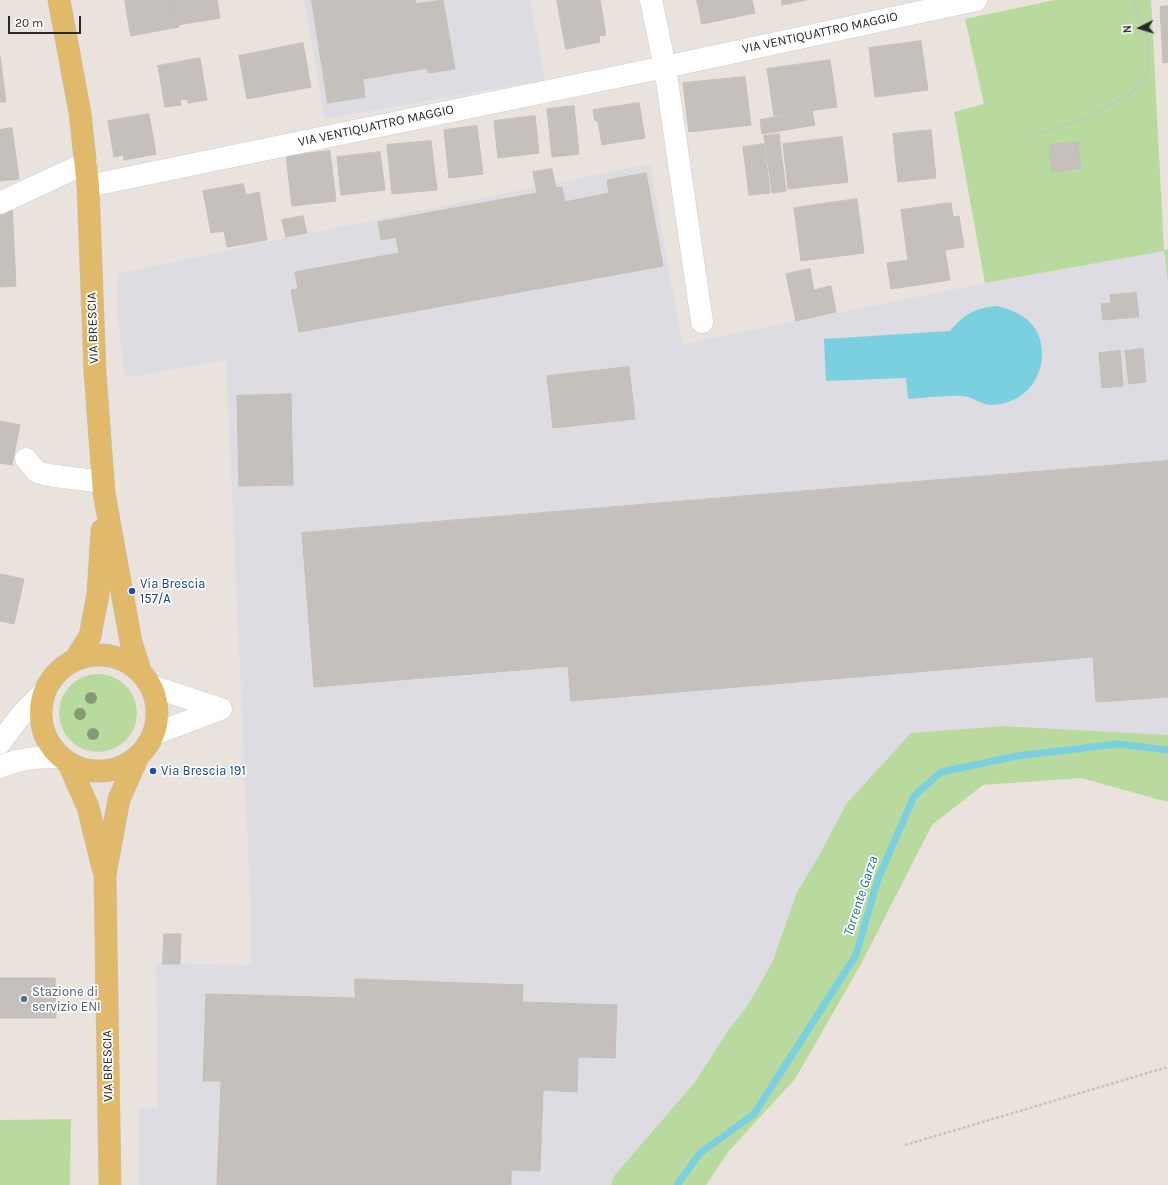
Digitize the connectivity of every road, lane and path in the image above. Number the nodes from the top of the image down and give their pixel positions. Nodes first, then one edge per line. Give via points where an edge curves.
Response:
1 (59, 0) edge
2 (651, 0) edge
3 (976, 0) edge
4 (1133, 0) edge
5 (665, 67) junction
6 (1035, 135) dead end
7 (86, 162) junction
8 (88, 186) junction
9 (0, 203) edge
10 (702, 322) dead end
11 (26, 458) dead end
12 (103, 488) junction
13 (75, 660) junction
14 (146, 679) junction
15 (45, 691) junction
16 (154, 734) junction
17 (0, 743) edge
18 (136, 759) junction
19 (64, 760) junction
20 (0, 767) edge
21 (105, 875) junction
22 (1168, 1067) edge
23 (905, 1145) dead end
24 (110, 1185) edge

1 - 7 main road, VIA BRESCIA via 80,113
2 - 5 street
3 - 5 street, VIA VENTIQUATTRO MAGGIO
4 - 6 path via 1148,39 1147,74 1133,92 1087,118
5 - 8 street, VIA VENTIQUATTRO MAGGIO
5 - 10 street
7 - 8 main road, VIA BRESCIA
7 - 9 street
8 - 12 main road, VIA BRESCIA via 95,372
11 - 12 street via 37,472
12 - 13 main road, VIA BRESCIA via 98,594 90,636
12 - 14 main road, VIA BRESCIA via 131,642
13 - 14 main road, VIA BRESCIA via 98,655 109,656 120,659
13 - 15 main road, VIA BRESCIA via 57,672
14 - 16 main road, VIA BRESCIA via 156,698 158,710
14 - 16 street via 221,709
15 - 17 street via 21,715
15 - 19 main road, VIA BRESCIA via 42,727 46,738
16 - 18 main road, VIA BRESCIA
18 - 19 main road, VIA BRESCIA via 121,768 103,772 85,770
18 - 21 main road, VIA BRESCIA via 119,799
19 - 20 street via 37,757 12,761
19 - 21 main road, VIA BRESCIA via 88,807
21 - 24 main road, VIA BRESCIA
22 - 23 path

